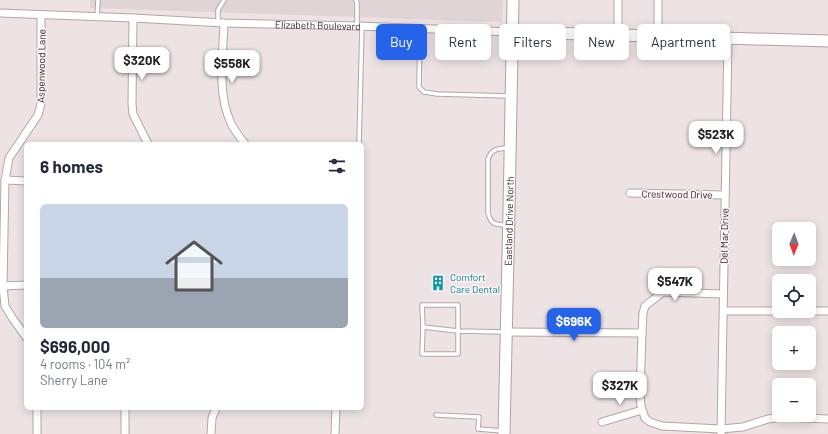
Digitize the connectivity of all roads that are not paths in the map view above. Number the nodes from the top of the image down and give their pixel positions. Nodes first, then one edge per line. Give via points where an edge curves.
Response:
1 (98, 0) edge
2 (224, 0) edge
3 (356, 0) edge
4 (513, 0) edge
5 (618, 0) edge
6 (658, 0) edge
7 (0, 13) edge
8 (41, 14) junction
9 (97, 17) junction
10 (133, 18) junction
11 (221, 23) junction
12 (513, 24) edge
13 (618, 24) edge
14 (658, 24) edge
15 (360, 26) junction
16 (376, 27) edge
17 (427, 28) edge
18 (499, 31) edge
19 (730, 38) edge
20 (828, 41) edge
21 (419, 60) edge
22 (513, 60) edge
23 (727, 60) edge
24 (512, 96) junction
25 (147, 142) edge
26 (244, 142) edge
27 (359, 142) edge
28 (510, 148) junction
29 (5, 180) junction
30 (24, 181) edge
31 (630, 193) dead end
32 (724, 195) junction
33 (508, 226) junction
34 (24, 284) edge
35 (3, 286) junction
36 (723, 294) junction
37 (724, 311) junction
38 (772, 311) edge
39 (816, 311) edge
40 (828, 311) edge
41 (423, 327) junction
42 (458, 331) junction
43 (506, 332) junction
44 (642, 333) junction
45 (24, 334) edge
46 (37, 410) edge
47 (125, 410) edge
48 (215, 410) edge
49 (336, 410) edge
50 (642, 410) junction
51 (436, 415) dead end
52 (828, 419) edge
53 (602, 422) dead end
54 (504, 432) edge
55 (721, 432) edge
56 (37, 434) edge
57 (125, 434) edge
58 (211, 434) edge
59 (335, 434) edge

1 - 9 lane
2 - 11 lane via 218,10
3 - 15 lane
4 - 12 main road, Eastland Drive North
5 - 13 street
6 - 14 street
7 - 8 street, Elizabeth Boulevard
8 - 9 street, Elizabeth Boulevard
8 - 29 street, Aspenwood Lane via 41,104 38,115 9,158
9 - 10 street, Elizabeth Boulevard
10 - 11 street, Elizabeth Boulevard
10 - 25 street via 133,114
11 - 15 street, Elizabeth Boulevard
11 - 26 street via 224,102 230,122
15 - 16 street, Elizabeth Boulevard
15 - 27 lane
17 - 18 street, Elizabeth Boulevard
19 - 20 main road, Elizabeth Boulevard
21 - 24 lane via 419,87 424,92
22 - 24 main road, Eastland Drive North
23 - 32 street, Del Mar Drive
24 - 28 main road, Eastland Drive North
28 - 33 main road, Eastland Drive North
28 - 33 lane via 497,149 488,159 489,219 496,225
29 - 30 street
29 - 35 street, Aspenwood Lane
31 - 32 street, Crestwood Drive
32 - 36 street, Del Mar Drive
33 - 43 main road, Eastland Drive North
34 - 35 street
35 - 45 street, Aspenwood Lane via 5,306
36 - 37 street, Del Mar Drive
36 - 44 street via 663,292 645,306
37 - 38 street
37 - 55 street, Del Mar Drive
39 - 40 street
41 - 42 lane
41 - 42 lane via 422,305 458,306
41 - 42 lane via 422,354 458,354
42 - 43 lane
43 - 44 street
43 - 54 main road, Eastland Drive North
44 - 50 street
46 - 56 street
47 - 57 street
48 - 58 street
49 - 59 street
50 - 53 street
50 - 55 street via 650,422 662,426
51 - 54 lane via 479,417 478,428
52 - 55 street via 782,417

